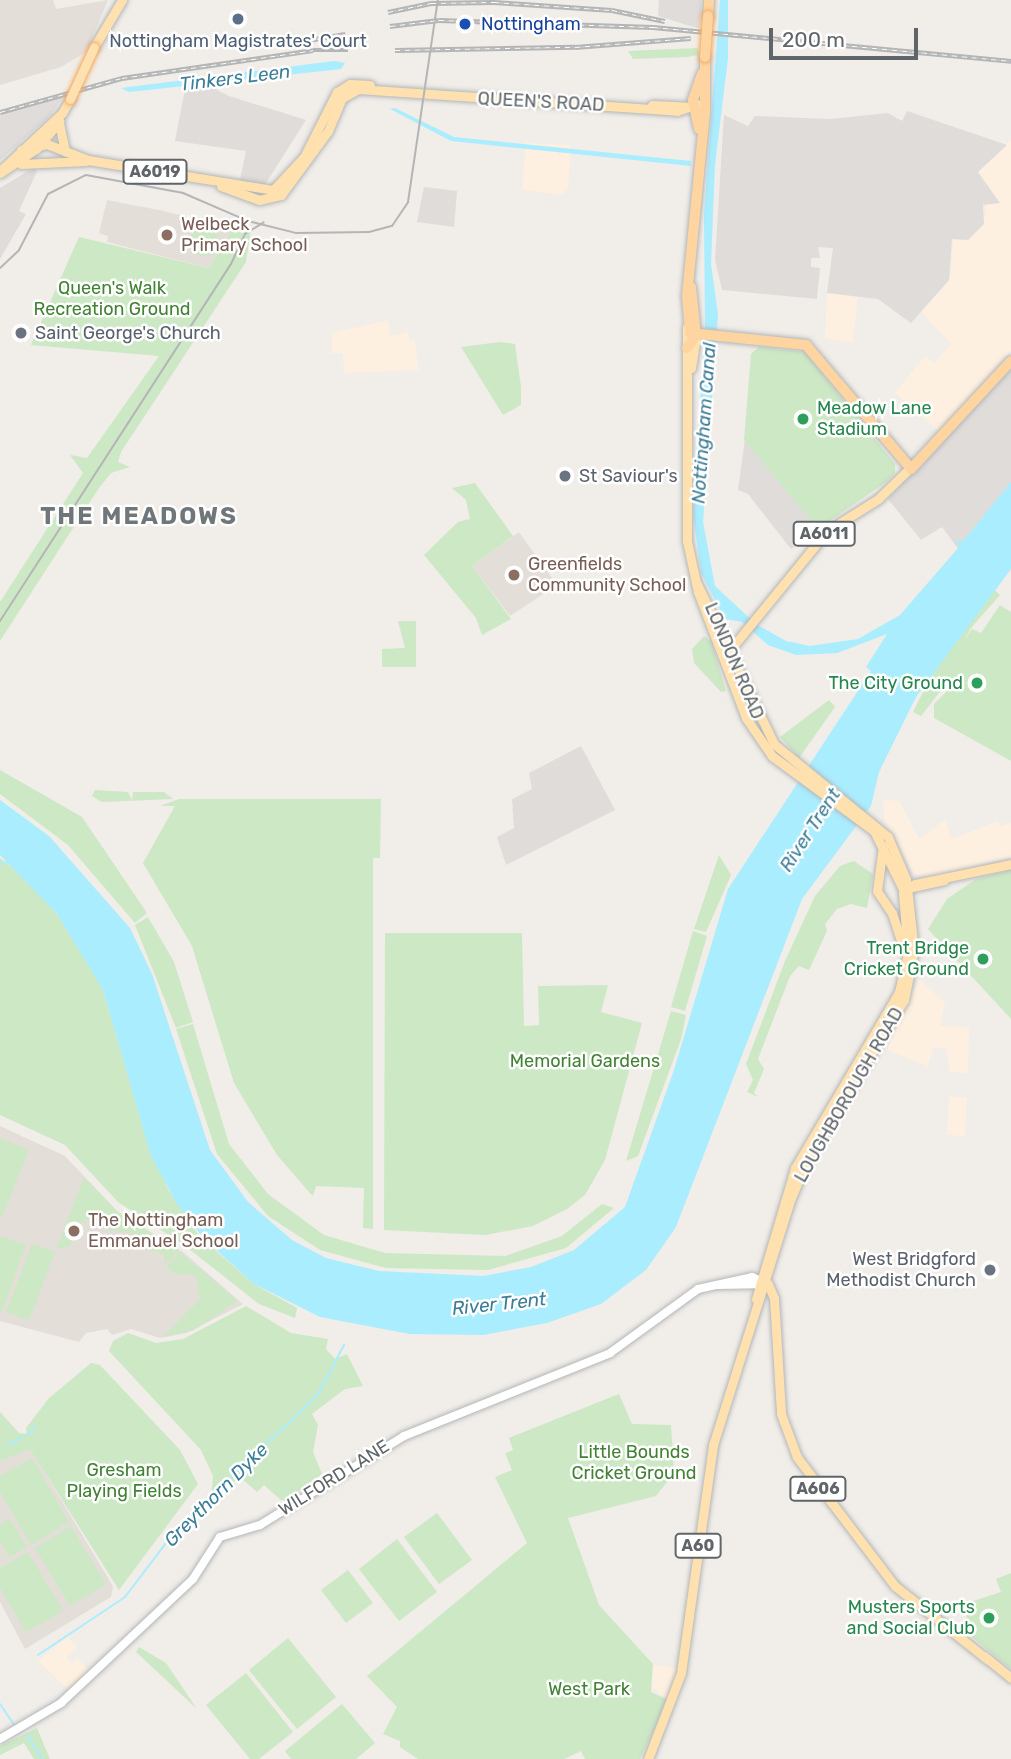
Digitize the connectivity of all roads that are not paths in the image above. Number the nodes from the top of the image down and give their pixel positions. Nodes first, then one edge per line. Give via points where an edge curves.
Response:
1 (115, 0) edge
2 (122, 0) edge
3 (708, 6) edge
4 (94, 47) junction
5 (361, 86) junction
6 (699, 88) junction
7 (665, 104) junction
8 (619, 107) junction
9 (694, 107) junction
10 (683, 111) junction
11 (705, 112) junction
12 (62, 113) junction
13 (59, 123) junction
14 (44, 130) junction
15 (699, 138) junction
16 (42, 144) junction
17 (21, 150) junction
18 (65, 156) junction
19 (16, 165) junction
20 (0, 172) edge
21 (221, 186) junction
22 (690, 285) junction
23 (687, 327) junction
24 (699, 335) junction
25 (687, 348) junction
26 (1011, 361) edge
27 (690, 377) junction
28 (909, 469) junction
29 (697, 584) junction
30 (742, 630) junction
31 (724, 633) junction
32 (730, 650) junction
33 (746, 685) junction
34 (736, 702) junction
35 (793, 768) junction
36 (874, 824) junction
37 (883, 846) junction
38 (900, 861) junction
39 (1011, 864) edge
40 (944, 880) junction
41 (932, 881) junction
42 (910, 888) junction
43 (906, 962) junction
44 (774, 1259) junction
45 (763, 1284) junction
46 (774, 1298) junction
47 (750, 1327) junction
48 (776, 1330) junction
49 (1011, 1678) edge
50 (0, 1739) edge
51 (648, 1759) edge

1 - 4 main road
2 - 4 main road
3 - 6 highway, LONDON ROAD, bridge
4 - 12 main road, bridge
5 - 8 main road, QUEEN'S ROAD via 463,98
5 - 21 main road, A6019 via 337,92 321,130 281,185 261,191
5 - 21 main road, A6019 via 342,98 295,182 275,198 259,200
6 - 7 main road, QUEEN'S ROAD
6 - 9 highway, LONDON ROAD
6 - 11 highway, LONDON ROAD
7 - 8 main road, QUEEN'S ROAD
7 - 9 main road, QUEEN'S ROAD
8 - 10 main road, QUEEN'S ROAD
9 - 10 main road
9 - 11 main road, QUEEN'S ROAD
9 - 15 highway, LONDON ROAD
10 - 15 main road
11 - 15 highway, LONDON ROAD
12 - 13 main road
12 - 14 main road
13 - 16 main road
13 - 18 main road
14 - 16 main road
14 - 17 main road
15 - 22 highway, LONDON ROAD
16 - 17 main road
16 - 18 main road, A6019
16 - 19 main road
17 - 20 main road
18 - 19 main road, A6019
18 - 21 main road, A6019
19 - 20 main road
22 - 23 highway, LONDON ROAD
22 - 24 highway, LONDON ROAD
23 - 24 highway
23 - 25 main road, LONDON ROAD
24 - 25 highway
24 - 27 main road, LONDON ROAD
24 - 28 highway via 806,345
25 - 27 main road, LONDON ROAD
26 - 28 highway, A6011
27 - 29 main road, LONDON ROAD via 684,520
28 - 30 main road, A6011 via 878,499 827,531
29 - 31 main road, LONDON ROAD
29 - 34 main road, LONDON ROAD
30 - 31 main road
30 - 32 main road, A6011
31 - 32 main road, LONDON ROAD
32 - 33 main road, LONDON ROAD
33 - 34 main road
33 - 35 main road, LONDON ROAD via 762,727
34 - 35 main road, LONDON ROAD via 753,731
35 - 36 main road, LONDON ROAD
36 - 37 main road, LONDON ROAD
36 - 38 main road, LONDON ROAD
37 - 42 main road, LONDON ROAD
37 - 43 main road via 877,891 892,913
38 - 41 main road via 914,877
38 - 42 main road, LONDON ROAD / A60
39 - 40 main road
40 - 41 main road
40 - 42 main road
41 - 42 main road
42 - 43 main road, LOUGHBOROUGH ROAD
42 - 44 main road, LOUGHBOROUGH ROAD / A60 via 914,950 907,992 801,1171
43 - 45 main road, LOUGHBOROUGH ROAD / A60 via 888,1013 795,1168
44 - 45 main road, LOUGHBOROUGH ROAD / A60
44 - 46 main road, LOUGHBOROUGH ROAD / A60
45 - 46 main road, A606
45 - 47 main road, LOUGHBOROUGH ROAD / A60
45 - 48 main road, A606
45 - 50 main road, WILFORD LANE via 717,1285 683,1297 610,1353 404,1436 260,1525 220,1537 200,1572 61,1703
46 - 48 main road, A606
47 - 48 main road via 763,1318
47 - 51 main road, LOUGHBOROUGH ROAD / A60 via 709,1461 679,1684
48 - 49 main road, A606 via 780,1404 792,1446 855,1539 905,1595

